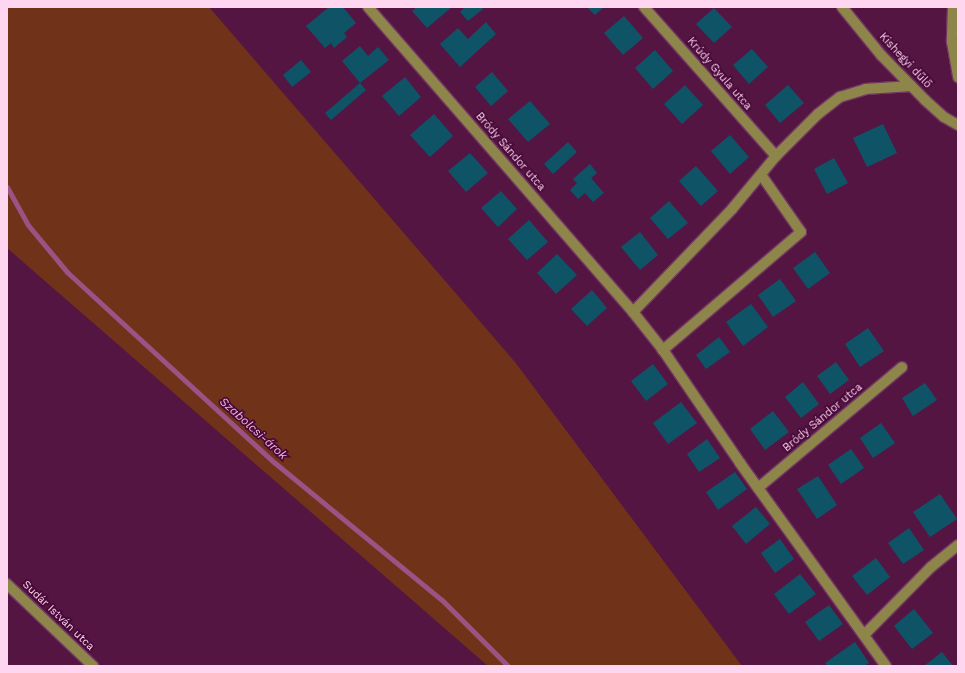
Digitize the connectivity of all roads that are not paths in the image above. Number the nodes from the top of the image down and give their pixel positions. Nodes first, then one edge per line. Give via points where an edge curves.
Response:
1 (368, 7) edge
2 (644, 7) edge
3 (842, 7) edge
4 (953, 7) edge
5 (957, 65) edge
6 (958, 77) edge
7 (912, 86) junction
8 (958, 125) edge
9 (776, 156) junction
10 (762, 176) junction
11 (633, 312) junction
12 (663, 350) junction
13 (902, 367) dead end
14 (758, 488) junction
15 (958, 545) edge
16 (7, 584) edge
17 (864, 635) junction
18 (93, 666) edge
19 (886, 666) edge

1 - 11 street, Bródy Sándor utca
2 - 9 street, Krúdy Gyula utca
3 - 7 street, Kishegyi dűlő via 881,55
4 - 5 street via 952,42
5 - 6 street
7 - 8 street, Kishegyi dűlő via 944,117
7 - 9 street via 866,88 840,97 818,114
9 - 10 street
10 - 11 street
10 - 12 street via 801,232
11 - 12 street, Bródy Sándor utca
12 - 14 street
13 - 14 street, Bródy Sándor utca
14 - 17 street
15 - 17 street via 931,567
16 - 18 street, Sudár István utca
17 - 19 street

